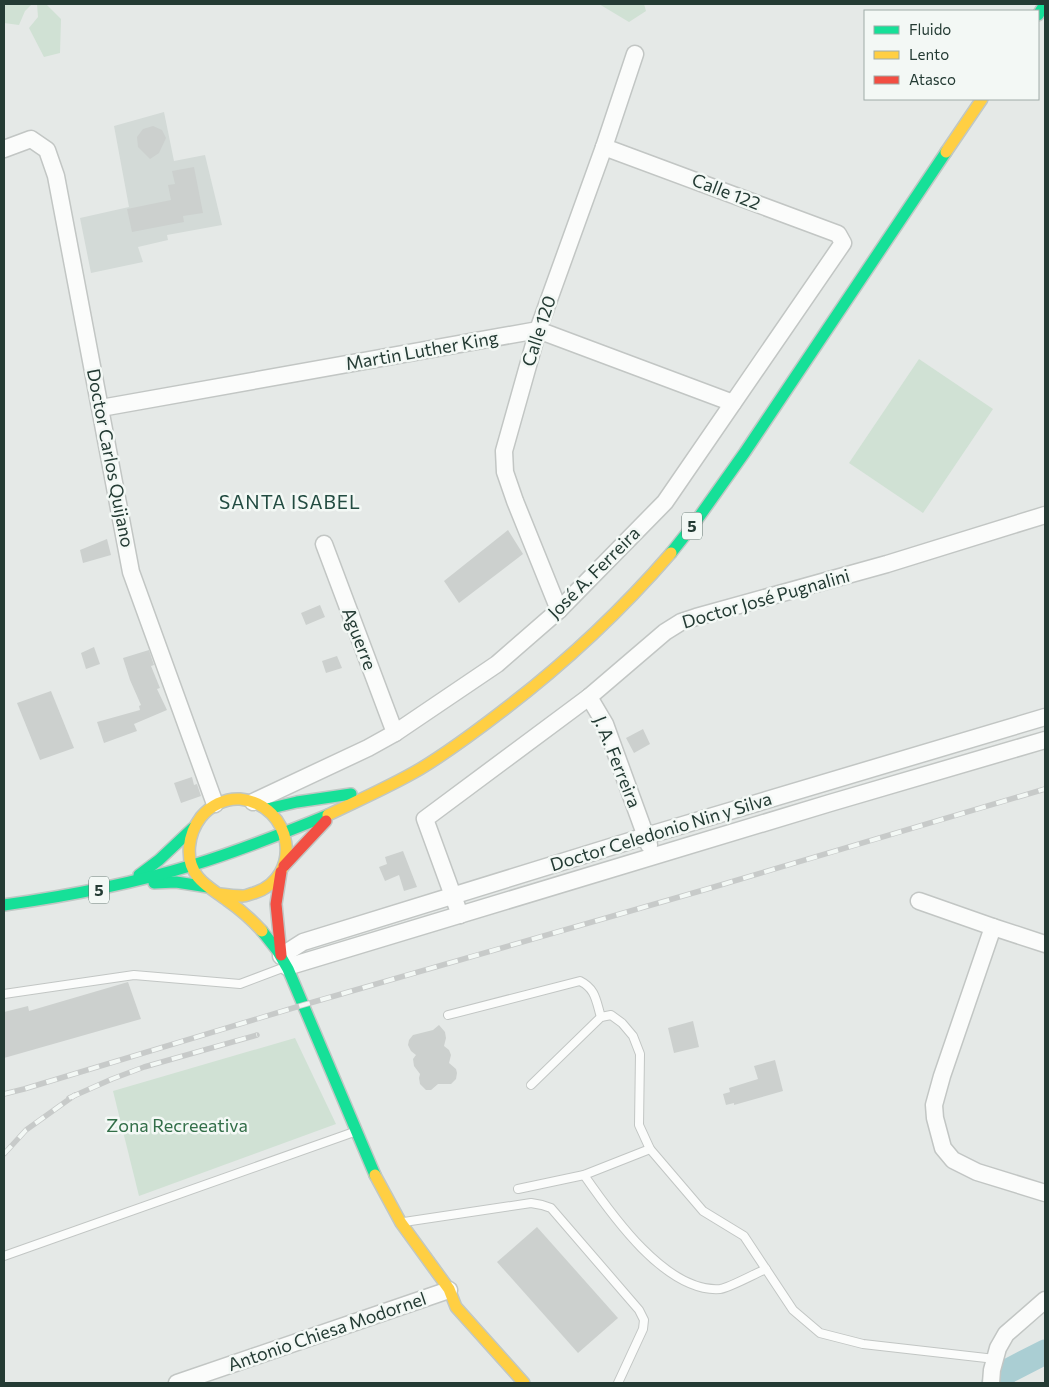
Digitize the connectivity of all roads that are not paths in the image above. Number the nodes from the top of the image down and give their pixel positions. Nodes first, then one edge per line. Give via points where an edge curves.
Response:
1 (635, 54) dead end
2 (981, 100) edge
3 (604, 147) junction
4 (4, 148) edge
5 (843, 243) joint
6 (538, 330) junction
7 (733, 403) junction
8 (101, 408) junction
9 (1045, 515) edge
10 (324, 544) dead end
11 (559, 610) junction
12 (589, 697) junction
13 (1040, 718) edge
14 (395, 733) junction
15 (1043, 741) edge
16 (824, 783) junction
17 (380, 789) junction
18 (830, 803) junction
19 (215, 804) junction
20 (260, 805) junction
21 (333, 813) junction
22 (193, 828) junction
23 (285, 834) junction
24 (646, 836) junction
25 (654, 856) junction
26 (192, 865) junction
27 (283, 869) junction
28 (128, 884) junction
29 (208, 888) junction
30 (220, 894) junction
31 (452, 896) junction
32 (919, 901) dead end
33 (4, 905) edge
34 (460, 915) junction
35 (993, 927) junction
36 (1045, 944) edge
37 (284, 961) junction
38 (4, 994) edge
39 (448, 1015) dead end
40 (601, 1017) junction
41 (531, 1085) dead end
42 (356, 1131) junction
43 (650, 1149) junction
44 (584, 1174) junction
45 (518, 1189) dead end
46 (1045, 1193) edge
47 (401, 1222) junction
48 (4, 1256) edge
49 (766, 1269) junction
50 (449, 1290) junction
51 (466, 1298) dead end
52 (1045, 1300) edge
53 (993, 1371) edge
54 (180, 1383) edge
55 (524, 1383) edge
56 (618, 1383) edge

1 - 3 street, Calle 120
2 - 17 main road, 5 via 745,452 676,546 638,589 553,671 463,740
3 - 5 street, Calle 122 via 838,234
3 - 6 street, Calle 120
4 - 8 street, Doctor Carlos Quijano via 31,139 47,150 56,176
5 - 7 street, José A. Ferreira
6 - 7 street
6 - 8 street, Martin Luther King
6 - 11 street, Calle 120 via 504,451 505,472
7 - 11 street, José A. Ferreira via 665,502
8 - 19 street, Doctor Carlos Quijano via 131,572
9 - 12 street, Doctor José Pugnalini via 681,622
10 - 14 street, Aguerre
11 - 14 street, José A. Ferreira via 497,664
12 - 24 street, J. A. Ferreira via 605,724
12 - 31 street, Doctor José Pugnalini via 425,819
13 - 15 street
13 - 16 street, Doctor Celedonio Nin y Silva
14 - 20 street, José A. Ferreira
15 - 18 street, Doctor Celedonio Nin y Silva
16 - 18 street
16 - 24 street, Doctor Celedonio Nin y Silva
17 - 20 main road
17 - 21 main road, 5
18 - 25 street, Doctor Celedonio Nin y Silva
19 - 20 main road via 240,799
19 - 22 main road via 202,814
20 - 23 main road via 278,820
21 - 23 main road, 5
21 - 27 main road
22 - 26 main road via 189,840
22 - 28 main road
23 - 26 main road, 5
23 - 27 main road via 287,855
24 - 25 street, J. A. Ferreira
24 - 31 street, Doctor Celedonio Nin y Silva
25 - 34 street, Doctor Celedonio Nin y Silva
26 - 28 main road, 5
26 - 29 main road
27 - 30 main road via 274,882 255,895 231,897
27 - 37 main road via 276,904
28 - 29 main road via 176,882
28 - 33 main road, 5
29 - 30 main road
30 - 37 main road via 253,921
31 - 34 street
31 - 37 street, Doctor Celedonio Nin y Silva via 303,942
32 - 35 street
34 - 37 street, Doctor Celedonio Nin y Silva
35 - 36 street
35 - 46 street via 942,1076 934,1104 935,1118 943,1148 953,1160 977,1172
37 - 38 lane via 240,984 134,975
37 - 42 main road
39 - 40 lane via 580,981 593,990
40 - 41 lane
40 - 43 lane via 611,1015 622,1023 633,1036 640,1054 639,1125
42 - 47 main road
42 - 48 lane
43 - 44 lane
43 - 49 lane via 703,1210 744,1236
44 - 45 lane
44 - 49 lane via 627,1232 657,1263 683,1280 703,1288 722,1289
47 - 50 main road
47 - 56 lane via 531,1203 551,1208 639,1310 644,1320 643,1329
49 - 53 lane via 793,1310 820,1333
50 - 51 main road
50 - 54 street, Antonio Chiesa Modornel
50 - 55 main road via 456,1307
52 - 53 street via 1006,1334 998,1348

